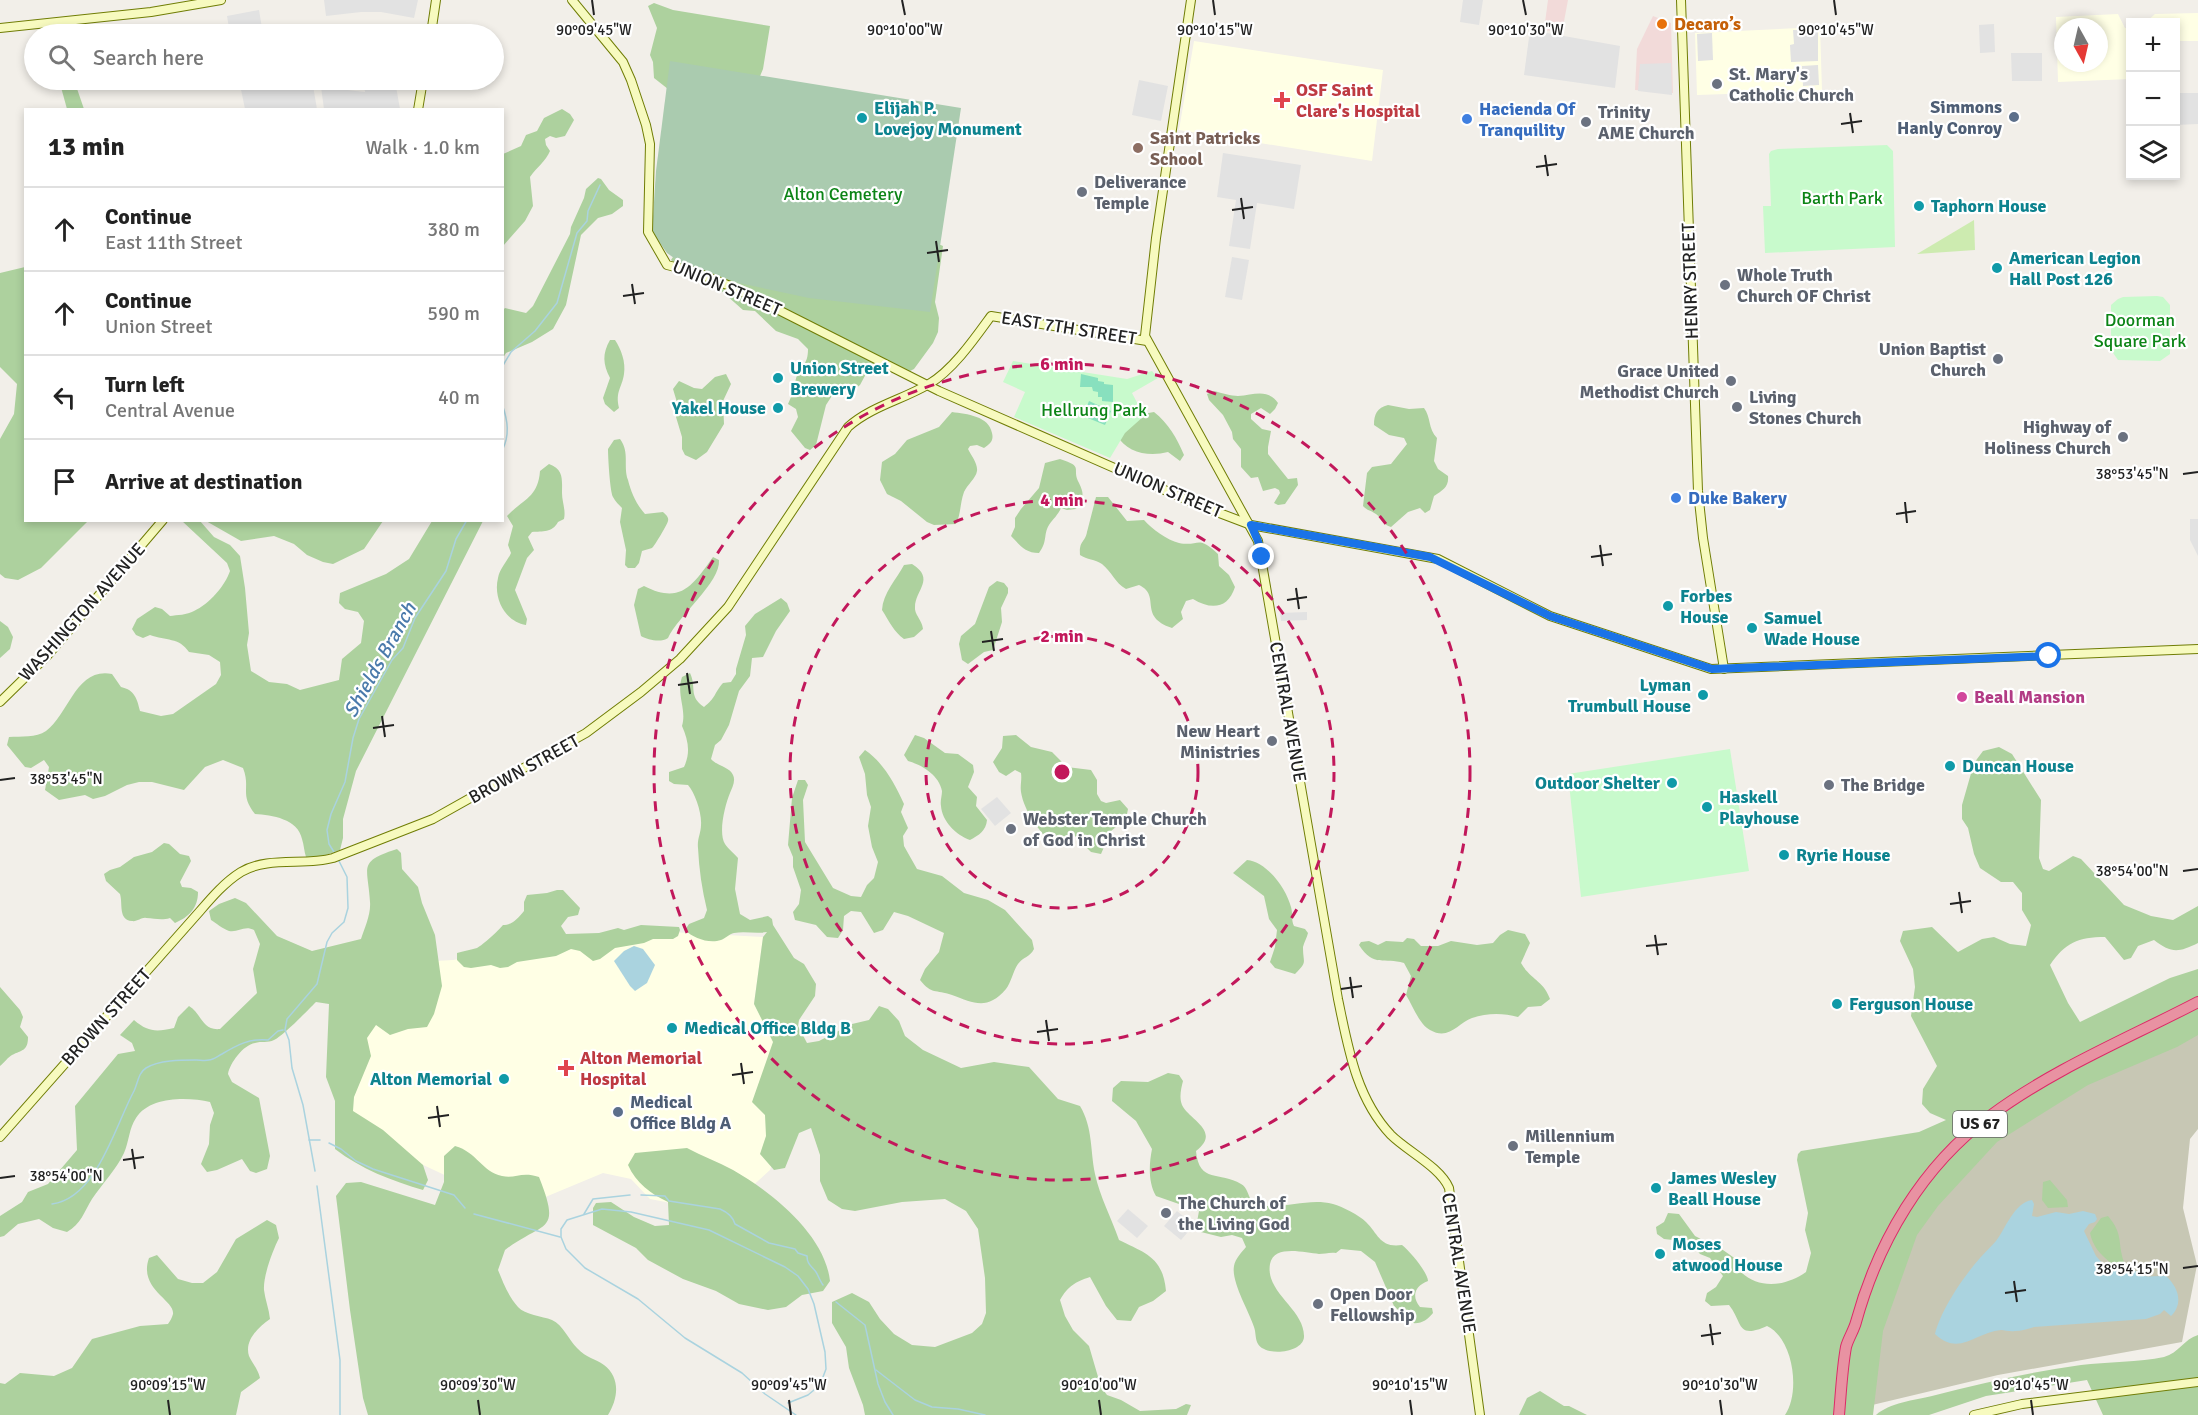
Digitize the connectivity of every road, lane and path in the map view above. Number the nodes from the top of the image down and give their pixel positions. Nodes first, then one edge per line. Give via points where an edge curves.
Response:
1 (221, 0) edge
2 (434, 0) edge
3 (572, 0) edge
4 (1191, 0) edge
5 (1681, 0) edge
6 (30, 24) edge
7 (432, 24) edge
8 (24, 25) edge
9 (0, 27) edge
10 (421, 90) edge
11 (418, 108) edge
12 (991, 316) joint
13 (1147, 341) junction
14 (928, 385) junction
15 (161, 522) edge
16 (1251, 525) junction
17 (2198, 649) edge
18 (1724, 669) junction
19 (0, 702) edge
20 (2198, 1002) edge
21 (0, 1137) edge
22 (1853, 1333) junction
23 (2198, 1382) edge
24 (1480, 1415) edge
25 (1839, 1415) edge
26 (1847, 1415) edge
27 (1974, 1415) edge

1 - 6 street via 151,12
2 - 7 street
3 - 14 street, UNION STREET via 626,68 650,144 648,232 667,265 735,288
4 - 13 street, CENTRAL AVENUE via 1149,289 1144,328
5 - 18 street, HENRY STREET via 1698,491
8 - 9 street
10 - 11 street
12 - 13 street, EAST 7TH STREET
12 - 14 street, BROWN STREET via 952,364
13 - 16 street, CENTRAL AVENUE
14 - 16 street, UNION STREET
14 - 21 street, BROWN STREET via 871,410 848,428 728,607 681,659 641,692 570,743 412,829 322,861 269,864 239,873 200,910
15 - 19 street, WASHINGTON AVENUE via 47,656
16 - 18 street, UNION STREET via 1430,557 1550,616 1712,669
16 - 24 street, CENTRAL AVENUE via 1262,557 1349,1050 1363,1092 1381,1123 1441,1176 1449,1188
17 - 18 street, UNION STREET
20 - 22 highway, US 67 via 2018,1097 1955,1146 1893,1229 1871,1274
22 - 25 highway, US 67 via 1846,1345
22 - 26 highway, US 67
23 - 27 street via 2022,1404

